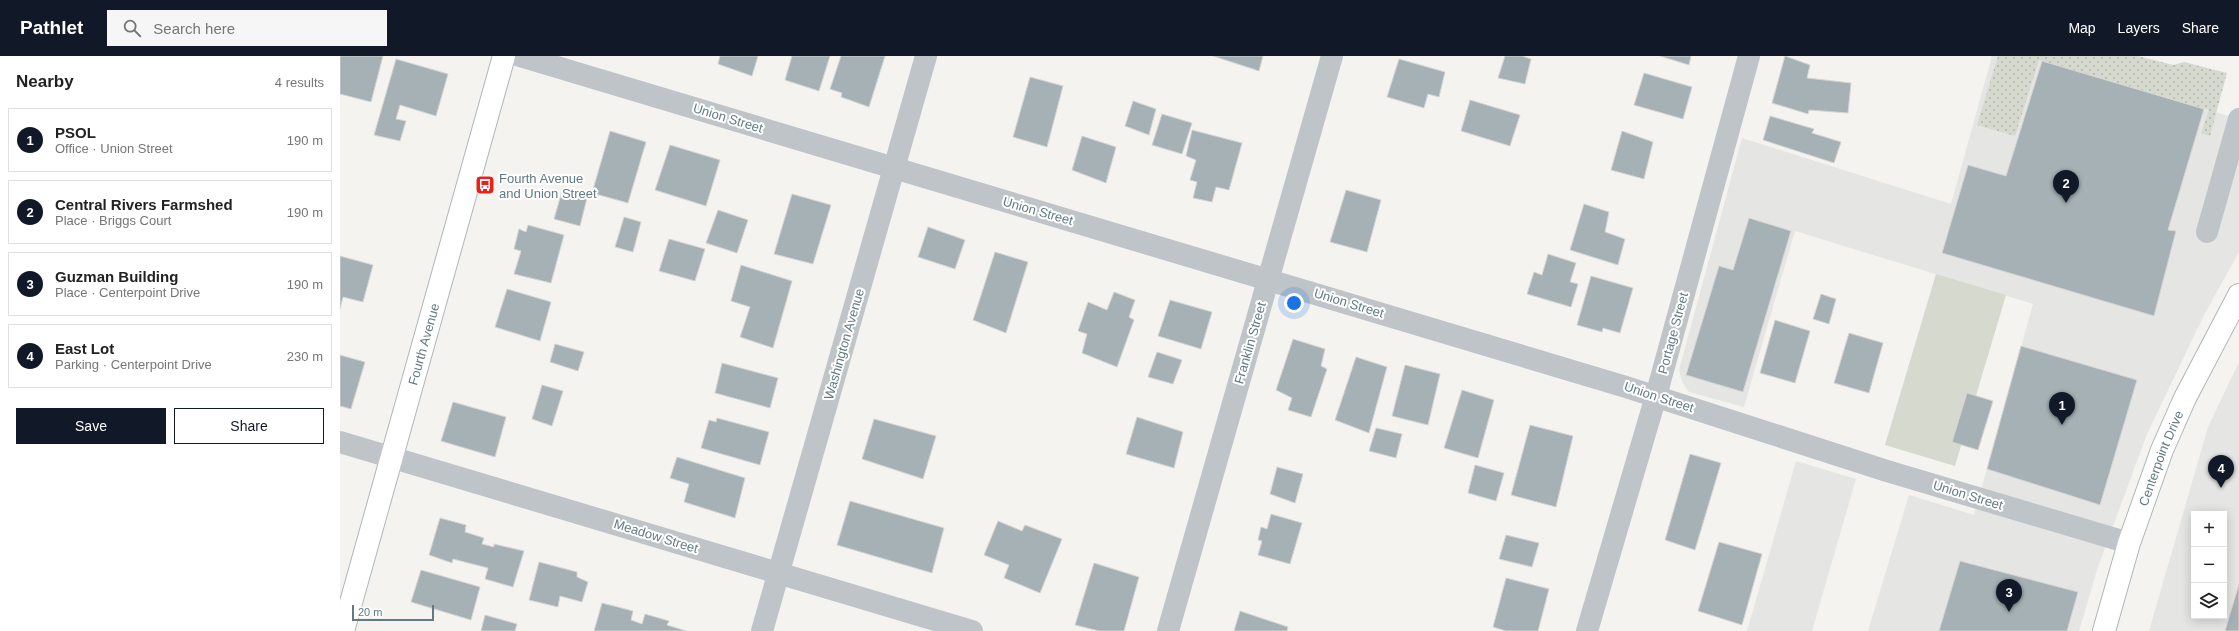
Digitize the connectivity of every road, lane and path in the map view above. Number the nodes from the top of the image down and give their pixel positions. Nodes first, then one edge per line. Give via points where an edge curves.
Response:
1 (504, 56) edge
2 (520, 56) edge
3 (926, 56) edge
4 (1332, 56) edge
5 (1749, 56) edge
6 (2239, 119) edge
7 (894, 168) junction
8 (2207, 232) dead end
9 (1268, 279) junction
10 (2239, 295) edge
11 (1656, 396) junction
12 (340, 442) edge
13 (391, 457) junction
14 (2129, 543) junction
15 (778, 573) junction
16 (343, 631) edge
17 (762, 631) edge
18 (972, 631) edge
19 (1168, 631) edge
20 (1587, 631) edge
21 (2104, 631) edge

1 - 13 street, Fourth Avenue
2 - 7 street, Union Street
3 - 7 street, Washington Avenue
4 - 9 street, Franklin Street
5 - 11 street, Portage Street
6 - 8 street
7 - 9 street, Union Street
7 - 15 street, Washington Avenue
9 - 11 street, Union Street
9 - 19 street, Franklin Street
10 - 14 street, Centerpoint Drive via 2185,398 2165,444
11 - 14 street, Union Street via 1887,471
11 - 20 street, Portage Street
12 - 13 street, Meadow Street
13 - 15 street, Meadow Street
13 - 16 street, Fourth Avenue
14 - 21 street, Centerpoint Drive
15 - 17 street, Washington Avenue
15 - 18 street, Meadow Street

